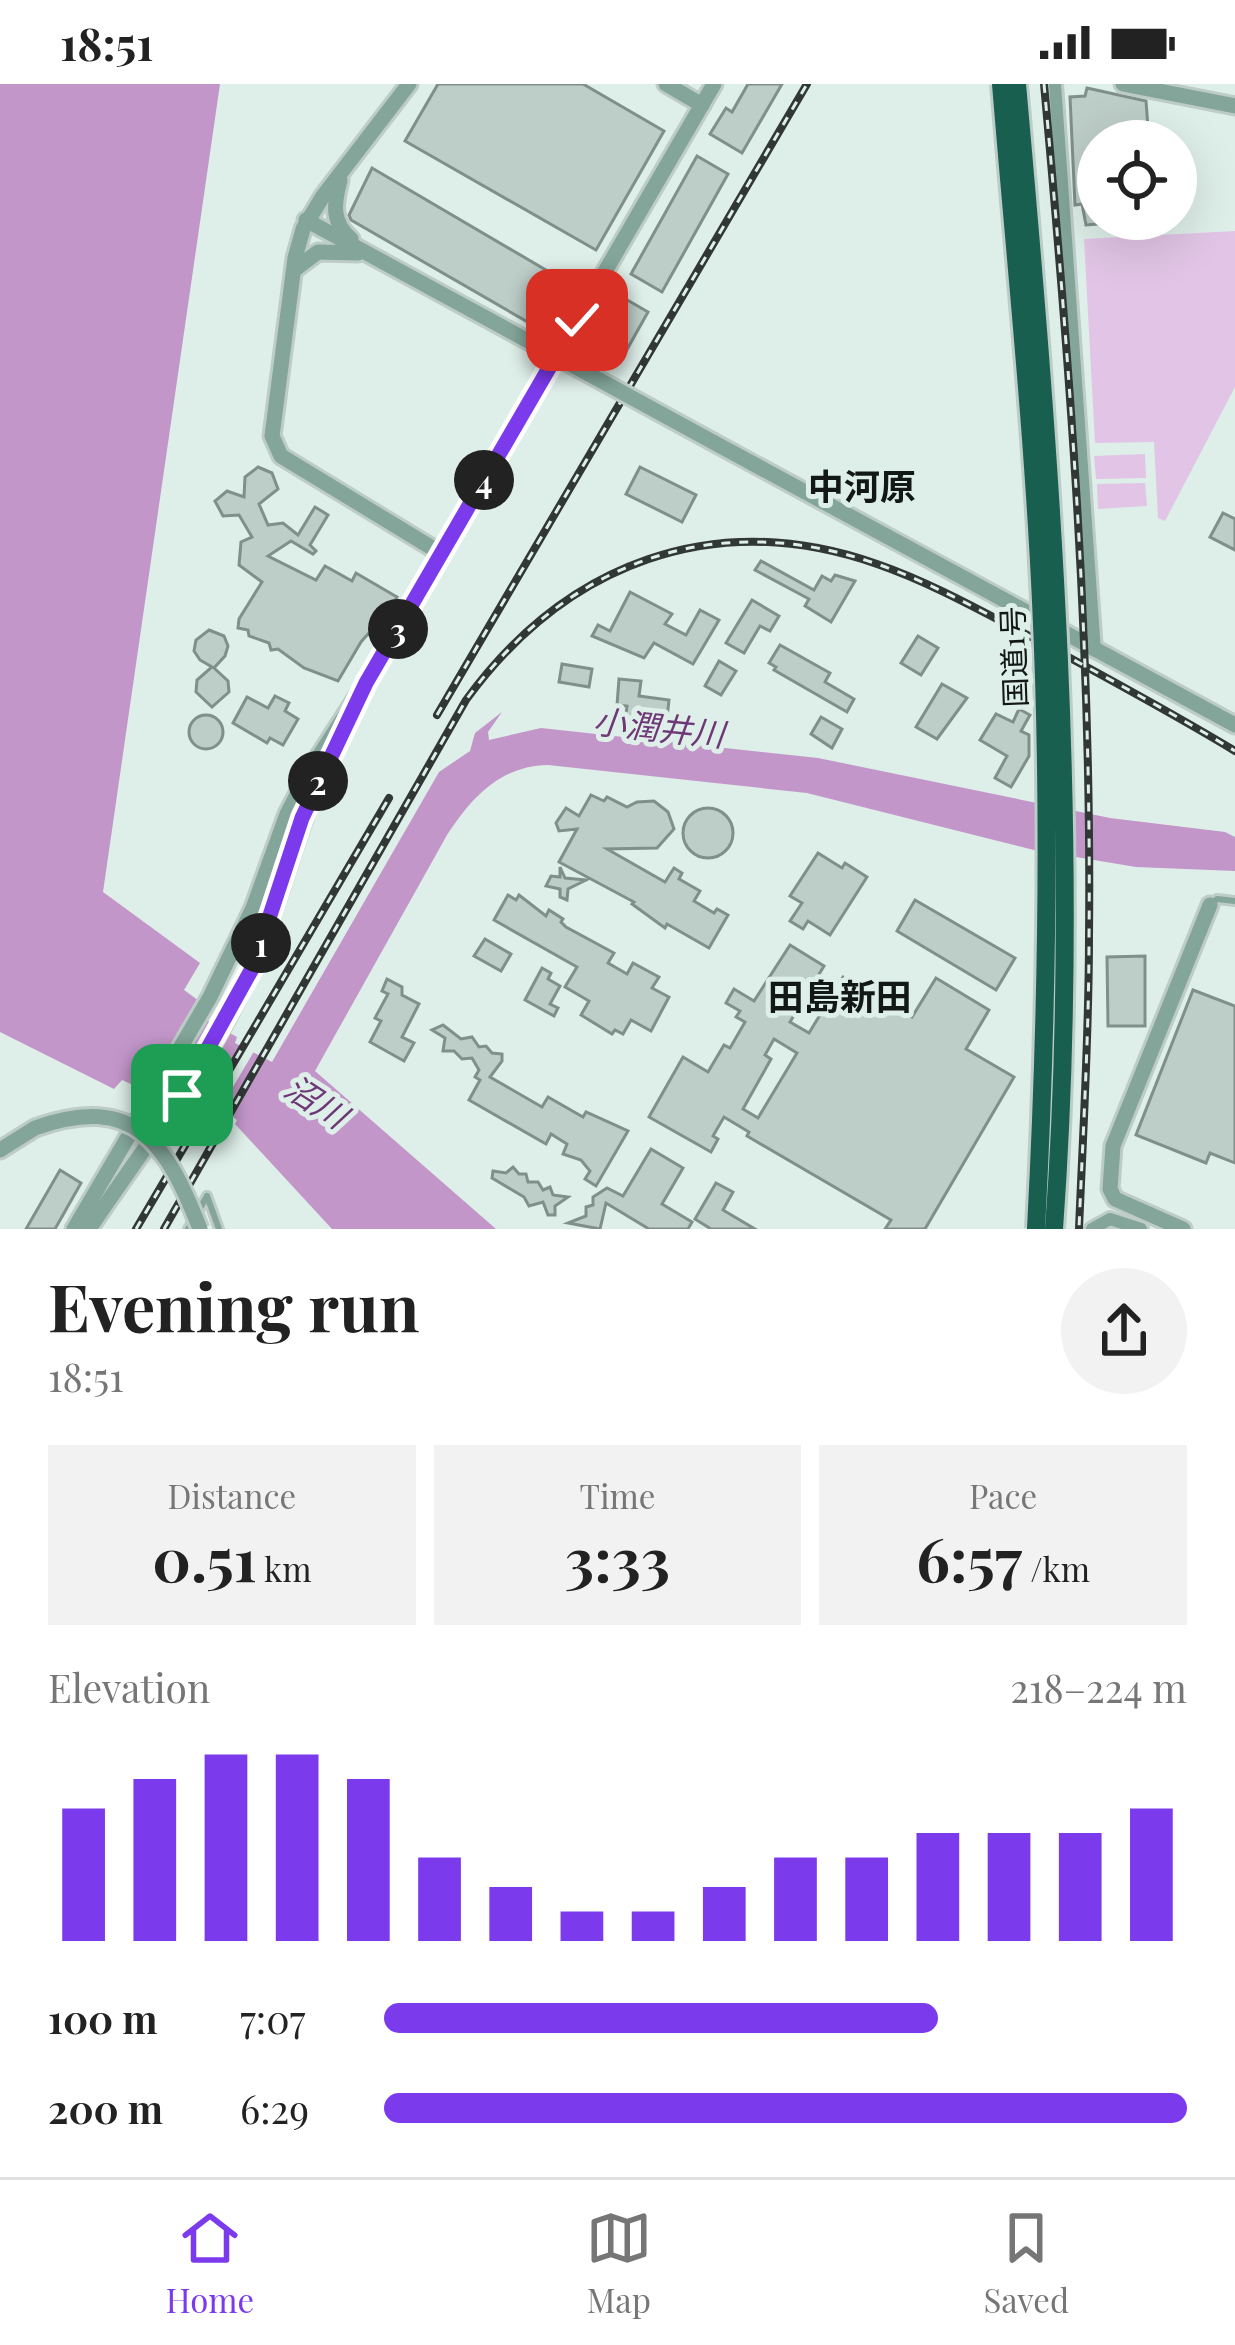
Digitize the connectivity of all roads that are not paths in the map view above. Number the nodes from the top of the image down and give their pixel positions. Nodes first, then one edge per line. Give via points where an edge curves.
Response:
1 (410, 84) edge
2 (666, 84) edge
3 (715, 84) edge
4 (1001, 84) edge
5 (1017, 84) edge
6 (1055, 84) edge
7 (1124, 84) edge
8 (1186, 90) edge
9 (702, 105) junction
10 (1235, 106) edge
11 (346, 167) junction
12 (306, 220) junction
13 (372, 256) junction
14 (293, 270) junction
15 (442, 554) junction
16 (1095, 652) junction
17 (366, 683) junction
18 (1235, 725) edge
19 (1235, 901) edge
20 (1210, 905) joint
21 (0, 1150) edge
22 (74, 1229) edge
23 (89, 1229) edge
24 (188, 1229) edge
25 (200, 1229) edge
26 (219, 1229) edge
27 (1036, 1229) edge
28 (1054, 1229) edge
29 (1092, 1229) edge
30 (1141, 1229) edge
31 (1183, 1229) edge

1 - 11 street
2 - 9 street
3 - 9 street
4 - 27 highway, 国道1号, bridge via 1045,699
5 - 28 highway, 国道1号, bridge via 1062,708
6 - 16 street
7 - 8 street
8 - 10 street
9 - 15 street
11 - 12 street
11 - 13 street via 335,214
12 - 13 street
12 - 14 street
13 - 14 street via 330,250
13 - 16 street, bridge
14 - 15 street via 274,446
15 - 17 street
16 - 18 street
17 - 22 street via 287,814 210,997
17 - 23 street via 320,776 253,967 182,1095
19 - 20 lane
20 - 31 street via 1112,1146 1115,1199
21 - 25 street, bridge via 58,1120 110,1117 157,1143
24 - 26 lane via 207,1196
29 - 30 street via 1110,1219

